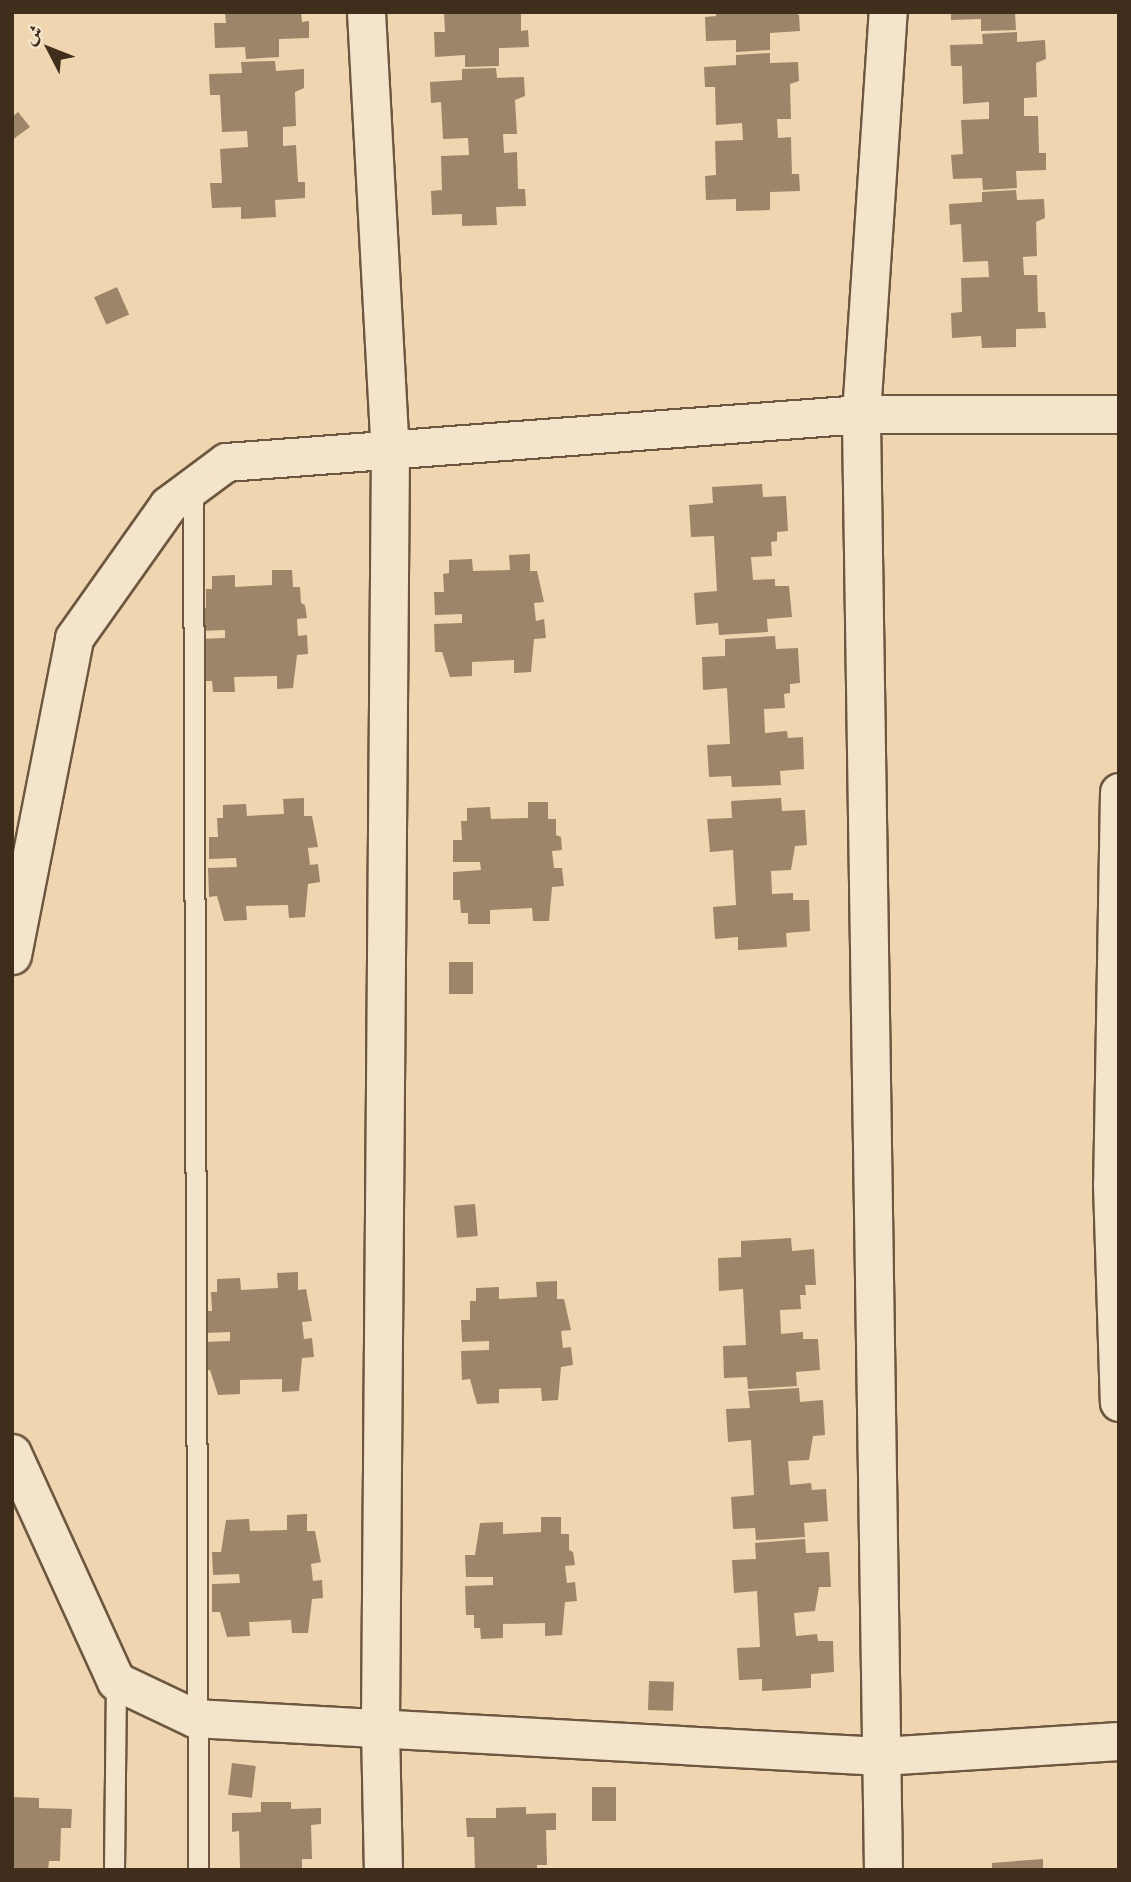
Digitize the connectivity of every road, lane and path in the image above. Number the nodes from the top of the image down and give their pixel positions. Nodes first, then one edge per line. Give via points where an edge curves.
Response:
1 (366, 12) edge
2 (888, 12) edge
3 (861, 414) junction
4 (1119, 414) edge
5 (390, 449) junction
6 (193, 486) junction
7 (1119, 792) edge
8 (12, 955) edge
9 (1119, 1402) edge
10 (12, 1453) edge
11 (116, 1681) junction
12 (194, 1718) junction
13 (380, 1728) junction
14 (1119, 1741) edge
15 (881, 1756) junction
16 (114, 1870) edge
17 (198, 1870) edge
18 (383, 1870) edge
19 (883, 1870) edge

1 - 5 street
2 - 3 street
3 - 4 street
3 - 5 street
3 - 15 street
5 - 6 street via 226,461
5 - 13 street
6 - 8 street via 168,505 74,638
6 - 12 lane
7 - 9 street via 1112,1184
10 - 11 street
11 - 12 street
11 - 16 lane
12 - 13 street
12 - 17 lane
13 - 15 street
13 - 18 street
14 - 15 street
15 - 19 street

